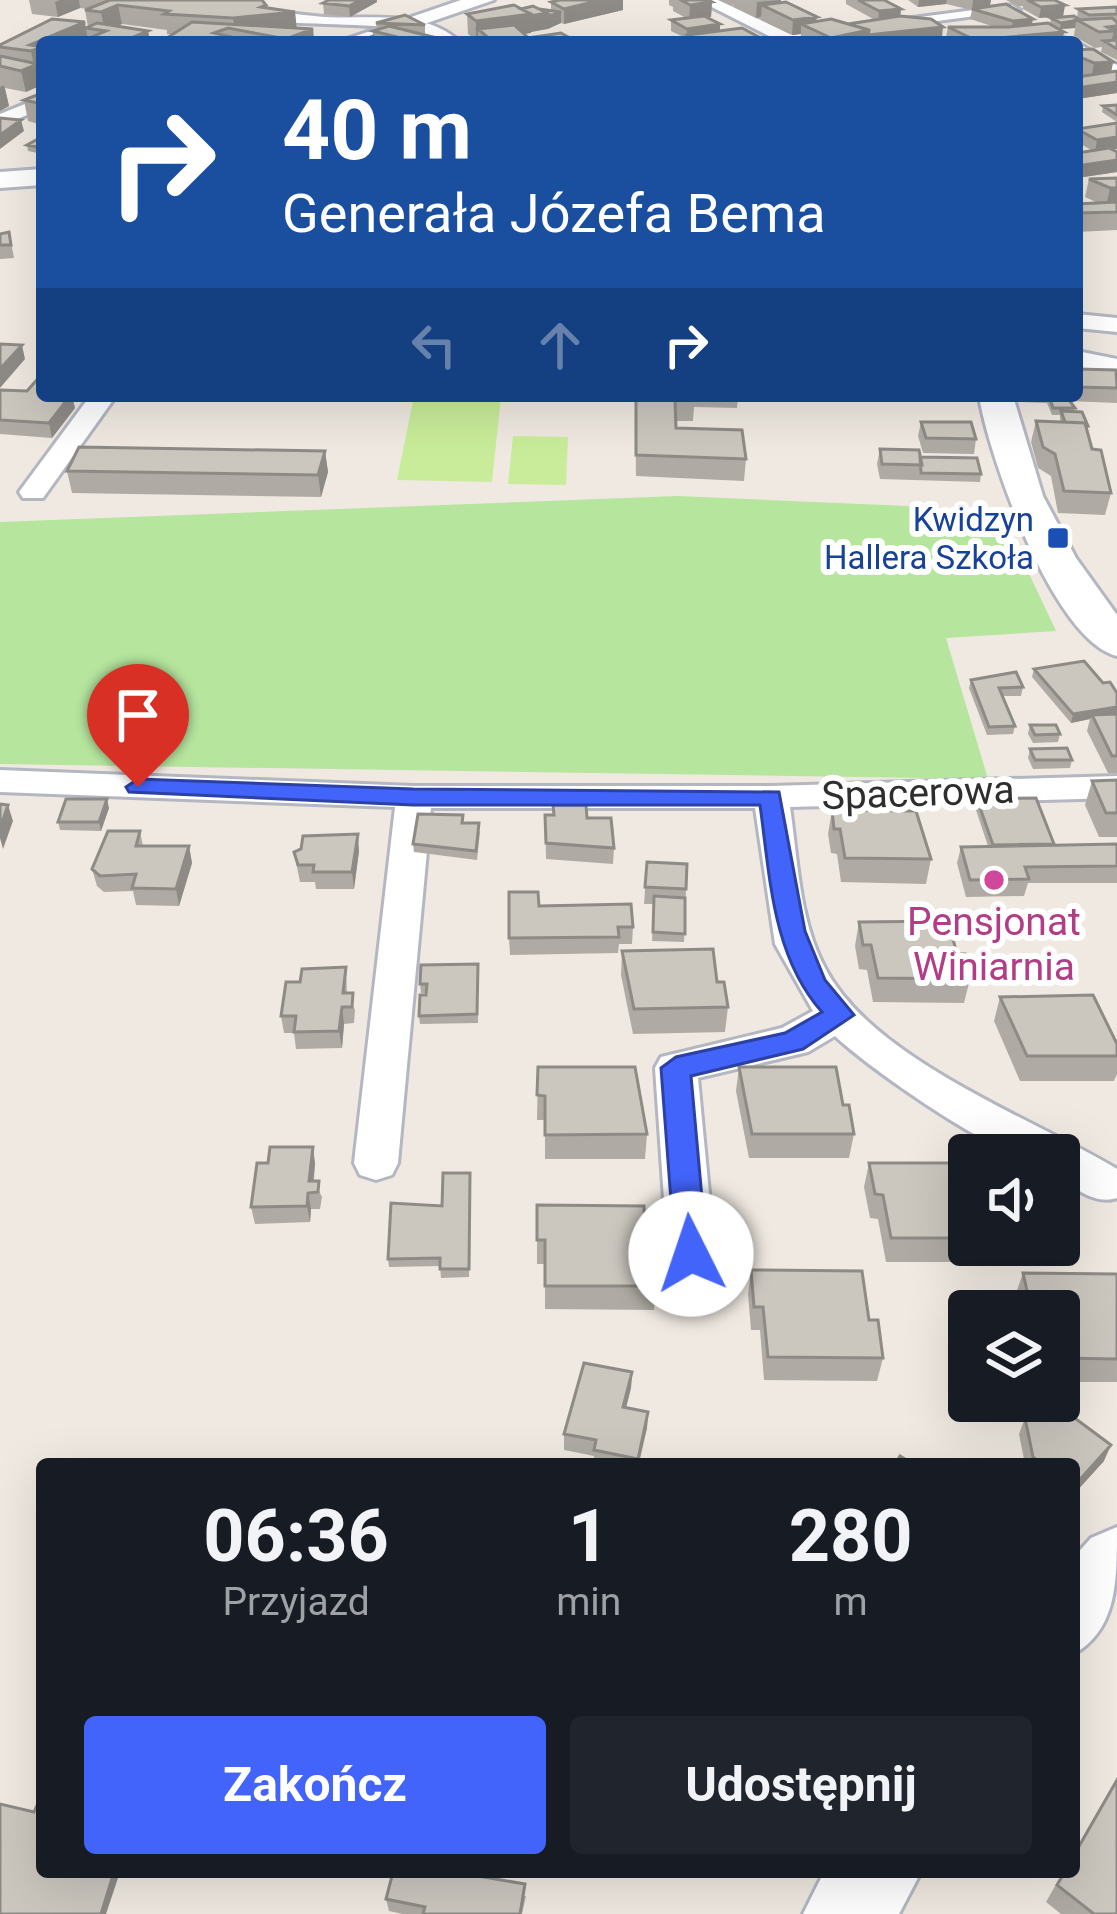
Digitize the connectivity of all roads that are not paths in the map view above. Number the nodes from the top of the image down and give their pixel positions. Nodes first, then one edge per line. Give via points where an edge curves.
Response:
1 (190, 0) edge
2 (483, 0) edge
3 (706, 0) edge
4 (994, 0) edge
5 (453, 8) junction
6 (1012, 10) junction
7 (1033, 22) edge
8 (398, 23) junction
9 (364, 36) edge
10 (443, 36) edge
11 (446, 36) edge
12 (782, 36) edge
13 (820, 36) edge
14 (1083, 52) edge
15 (1117, 76) edge
16 (1094, 83) edge
17 (36, 105) edge
18 (0, 121) edge
19 (36, 177) edge
20 (0, 180) edge
21 (1083, 322) edge
22 (1117, 325) edge
23 (1083, 363) edge
24 (1117, 369) edge
25 (99, 402) edge
26 (997, 402) edge
27 (33, 492) dead end
28 (1117, 644) edge
29 (0, 782) edge
30 (1117, 787) edge
31 (413, 797) junction
32 (771, 797) junction
33 (840, 1015) junction
34 (1021, 1134) edge
35 (376, 1163) dead end
36 (1080, 1169) edge
37 (1105, 1184) dead end
38 (694, 1287) dead end
39 (1117, 1563) edge
40 (1080, 1609) edge
41 (873, 1878) edge
42 (846, 1914) edge

1 - 8 street via 313,21
2 - 5 street
3 - 12 street
4 - 6 street
5 - 8 street
5 - 11 street
6 - 7 street
6 - 13 street
8 - 9 street
8 - 10 street
14 - 15 street
15 - 16 street
17 - 18 street
19 - 20 street
21 - 22 street
23 - 24 street
25 - 27 street
26 - 28 street via 1023,501
29 - 31 street, Spacerowa
30 - 32 street, Spacerowa
31 - 32 street, Spacerowa
31 - 35 street
32 - 33 street via 792,931 813,984
33 - 34 street via 870,1045
33 - 38 street via 793,1041 676,1068
36 - 37 street
39 - 40 street
41 - 42 street

